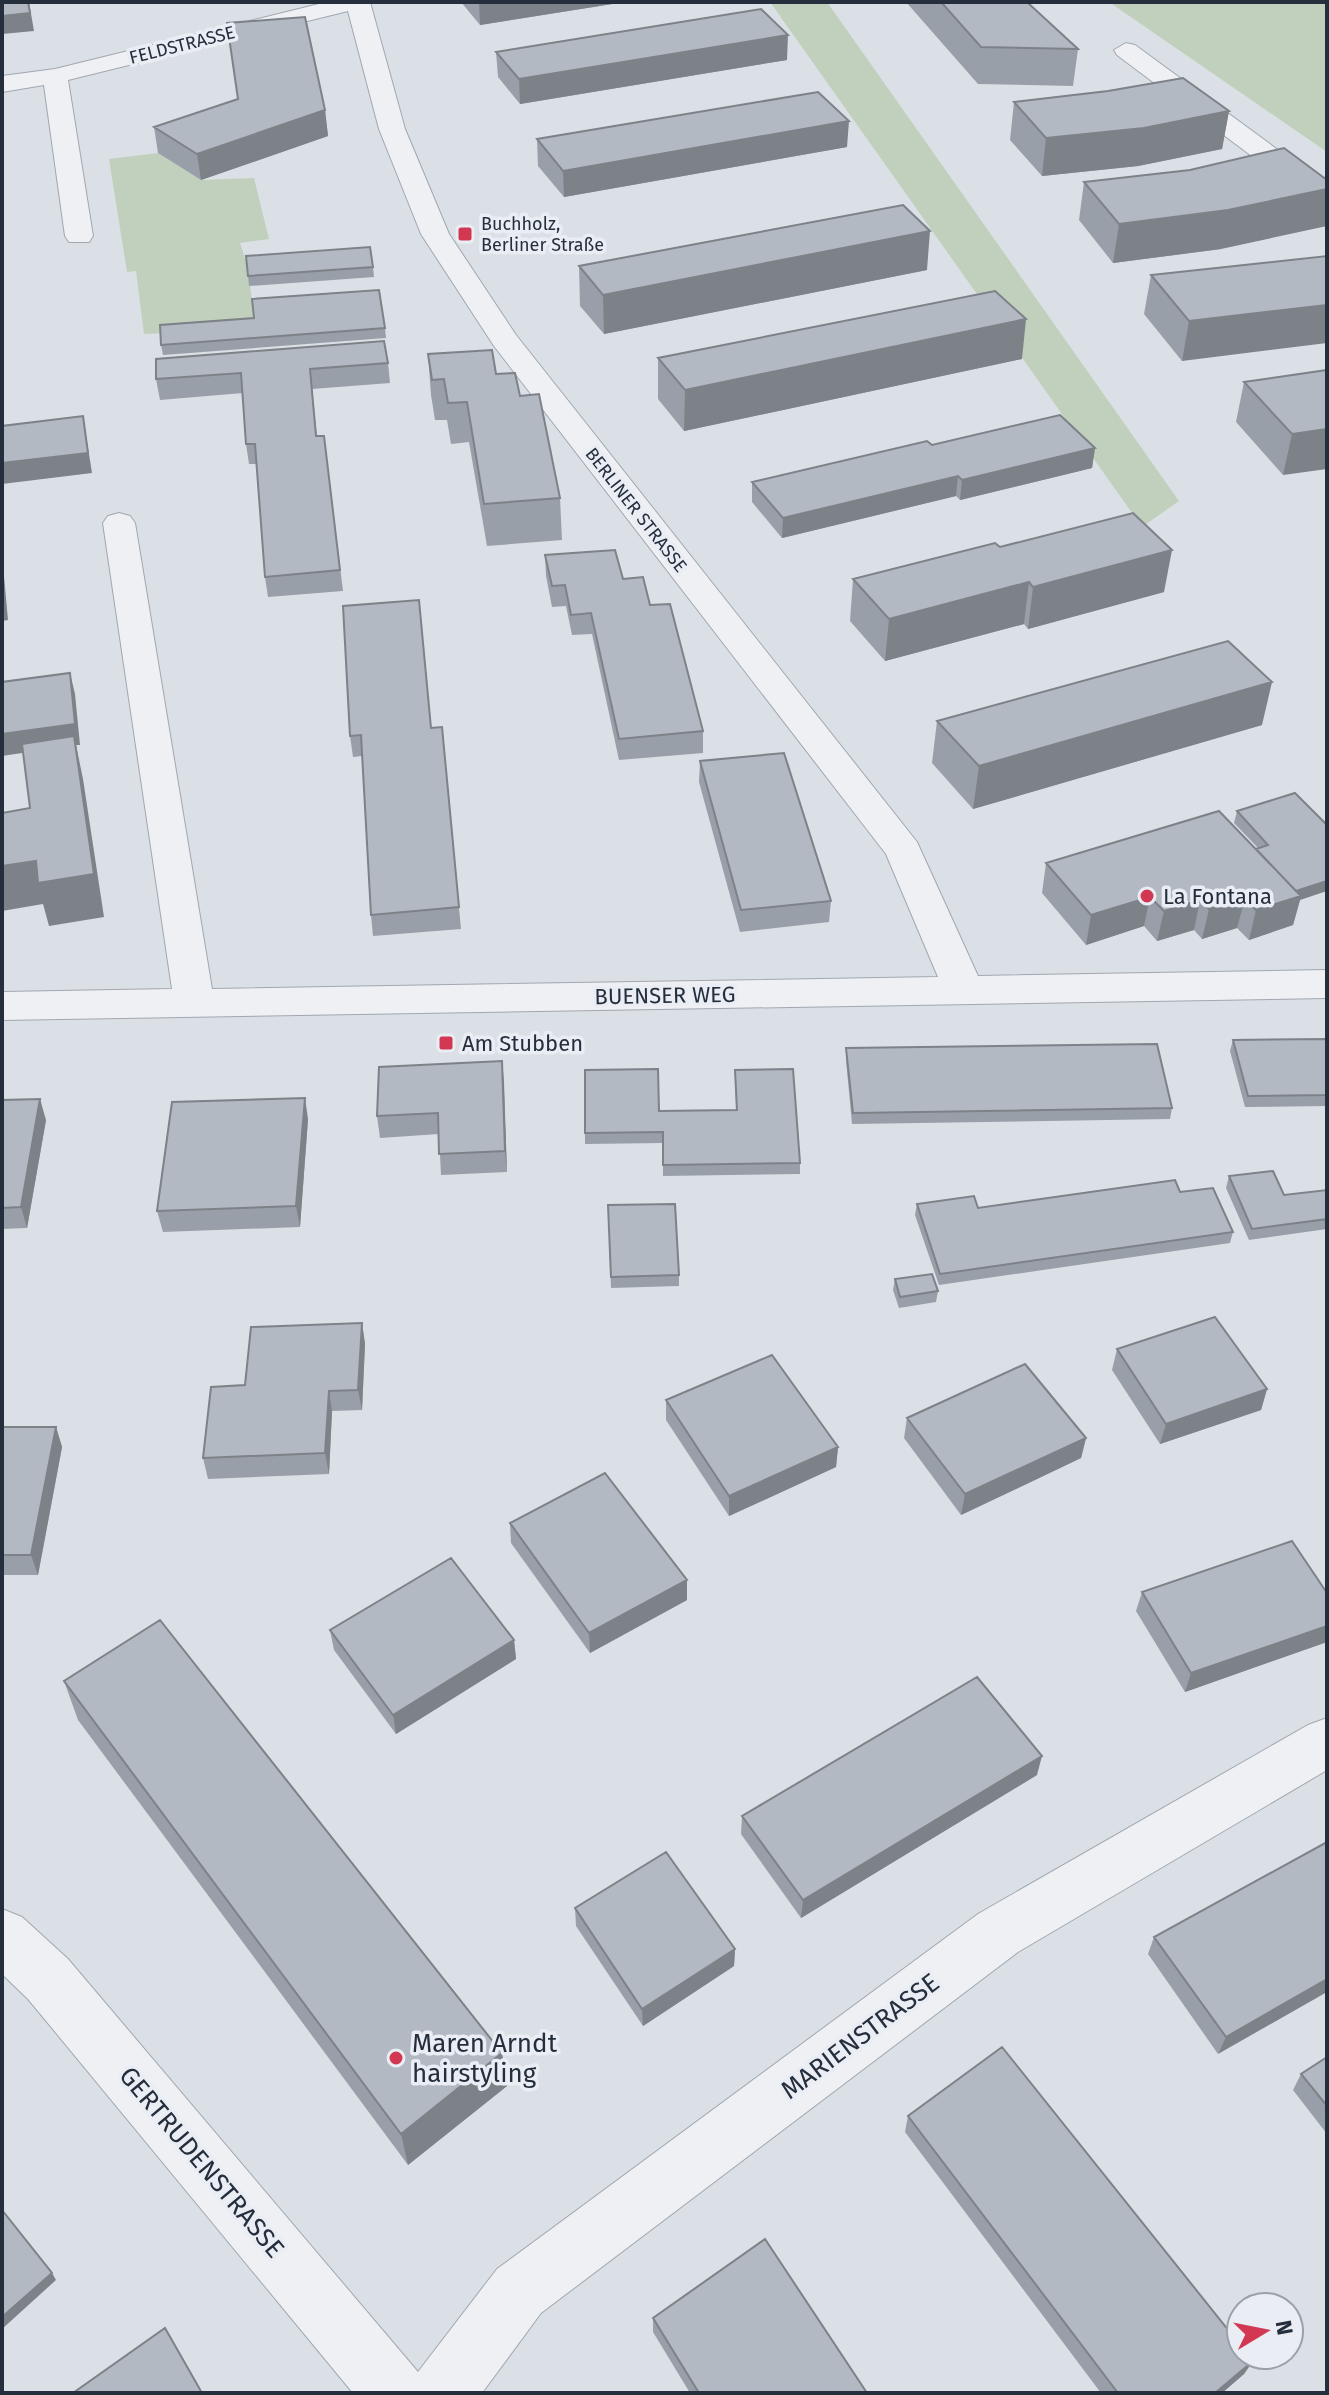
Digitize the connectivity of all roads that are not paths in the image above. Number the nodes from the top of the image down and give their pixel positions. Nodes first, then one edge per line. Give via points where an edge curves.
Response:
1 (357, 2) edge
2 (1126, 50) dead end
3 (55, 76) junction
4 (2, 84) edge
5 (1327, 199) edge
6 (79, 236) dead end
7 (119, 523) dead end
8 (1327, 984) edge
9 (964, 991) junction
10 (194, 1003) junction
11 (2, 1006) edge
12 (1327, 1742) edge
13 (2, 1936) edge
14 (395, 2393) edge
15 (442, 2393) edge

1 - 3 street, FELDSTRASSE
1 - 9 street, BERLINER STRASSE via 392,129 435,234 504,340 904,851
2 - 5 street
3 - 4 street, FELDSTRASSE
3 - 6 street
7 - 10 street
8 - 9 street, BUENSER WEG
9 - 10 street, BUENSER WEG
10 - 11 street, BUENSER WEG
12 - 15 street, MARIENSTRASSE via 998,1933 519,2291
13 - 14 street, GERTRUDENSTRASSE via 48,1979

